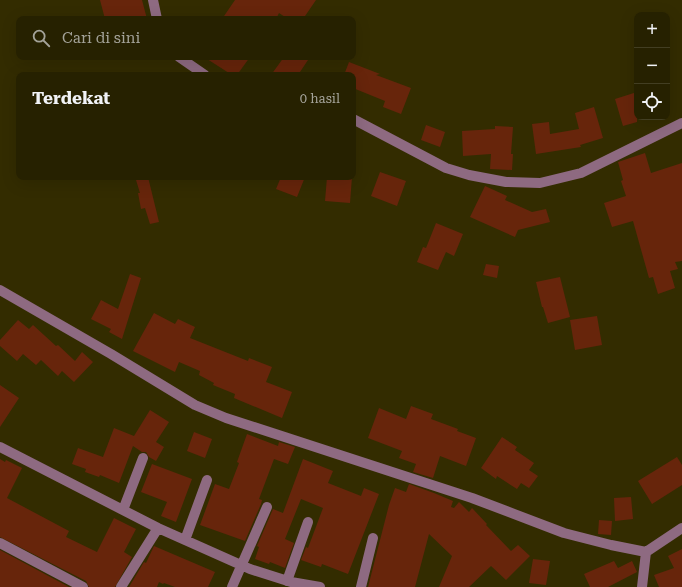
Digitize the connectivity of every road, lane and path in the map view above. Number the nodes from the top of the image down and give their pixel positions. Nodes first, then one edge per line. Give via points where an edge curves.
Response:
1 (153, 0) edge
2 (156, 16) edge
3 (183, 60) edge
4 (200, 72) edge
5 (356, 121) edge
6 (682, 123) edge
7 (0, 290) edge
8 (0, 447) edge
9 (143, 458) dead end
10 (207, 480) dead end
11 (267, 507) dead end
12 (123, 510) junction
13 (308, 522) dead end
14 (158, 528) junction
15 (682, 528) edge
16 (373, 538) dead end
17 (185, 540) junction
18 (0, 543) edge
19 (646, 552) junction
20 (242, 565) junction
21 (287, 581) junction
22 (83, 587) edge
23 (121, 587) edge
24 (232, 587) edge
25 (320, 587) edge
26 (361, 587) edge
27 (642, 587) edge

1 - 2 street
3 - 4 street
5 - 6 street via 446,168 506,182 540,183 581,173
7 - 19 street via 195,405 226,418 472,498 564,533
8 - 12 street
9 - 12 street
10 - 17 street
11 - 20 street
12 - 14 street
13 - 21 street
14 - 17 street
14 - 23 street
15 - 19 street
16 - 26 street
17 - 20 street
18 - 22 street
19 - 27 street
20 - 21 street
20 - 24 street
21 - 25 street

